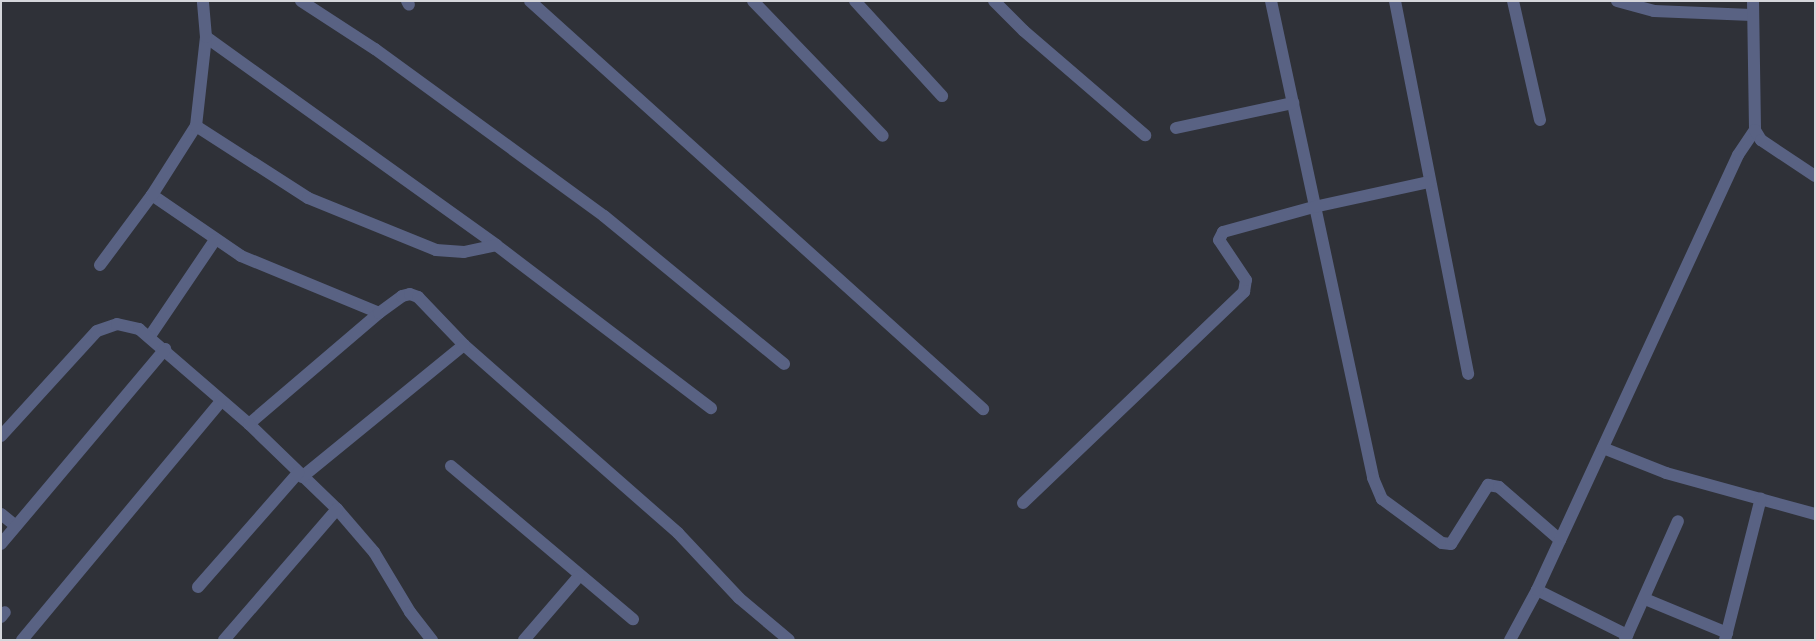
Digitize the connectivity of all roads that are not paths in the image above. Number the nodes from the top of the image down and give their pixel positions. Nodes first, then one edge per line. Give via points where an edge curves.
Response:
1 (203, 1) edge
2 (301, 1) edge
3 (530, 1) edge
4 (753, 1) edge
5 (854, 1) edge
6 (994, 1) edge
7 (1271, 1) edge
8 (1395, 1) edge
9 (1513, 1) edge
10 (1618, 1) edge
11 (1753, 1) edge
12 (1752, 15) junction
13 (206, 37) junction
14 (942, 96) dead end
15 (1293, 103) junction
16 (1540, 120) dead end
17 (196, 126) junction
18 (1176, 128) dead end
19 (1754, 130) junction
20 (1145, 135) dead end
21 (883, 136) dead end
22 (1815, 176) edge
23 (1429, 182) junction
24 (152, 196) junction
25 (1314, 207) junction
26 (215, 240) junction
27 (496, 244) junction
28 (100, 265) dead end
29 (379, 313) junction
30 (150, 336) junction
31 (464, 345) junction
32 (165, 349) junction
33 (784, 364) dead end
34 (1468, 374) dead end
35 (221, 400) junction
36 (712, 408) dead end
37 (983, 408) dead end
38 (249, 424) junction
39 (1, 436) edge
40 (1603, 448) junction
41 (451, 466) dead end
42 (300, 475) junction
43 (1761, 498) junction
44 (1023, 504) dead end
45 (336, 509) junction
46 (1, 514) edge
47 (1815, 514) edge
48 (1678, 521) dead end
49 (16, 526) junction
50 (1560, 540) junction
51 (1, 544) edge
52 (579, 576) junction
53 (198, 588) dead end
54 (1537, 590) junction
55 (1645, 599) junction
56 (633, 619) dead end
57 (1726, 636) edge
58 (1626, 637) edge
59 (22, 640) edge
60 (224, 640) edge
61 (432, 640) edge
62 (524, 640) edge
63 (789, 640) edge
64 (1510, 640) edge

1 - 13 street
2 - 33 street via 374,49 604,216
3 - 37 street
4 - 21 street
5 - 14 street
6 - 20 street via 1024,31
7 - 15 street
8 - 23 street
9 - 16 street
10 - 12 street via 1654,11
11 - 12 street
12 - 19 street
13 - 17 street
13 - 27 street
15 - 18 street
15 - 25 street
17 - 24 street
17 - 27 street via 296,192 385,230 436,250 464,252
19 - 22 street via 1761,140
19 - 40 street via 1738,155
23 - 25 street
23 - 34 street
24 - 26 street
24 - 28 street
25 - 44 street via 1219,235 1246,280 1244,292
25 - 50 street via 1373,478 1382,499 1442,543 1451,544 1488,485 1499,487
26 - 29 street via 241,256
26 - 30 street
27 - 36 street
29 - 31 street via 402,296 418,297
29 - 38 street
30 - 32 street
30 - 39 street via 140,329 117,324 97,331
31 - 42 street
31 - 63 street via 678,533 740,598
32 - 35 street
32 - 49 street
35 - 38 street
35 - 59 street
38 - 42 street
40 - 43 street via 1666,473
40 - 50 street
41 - 52 street
42 - 45 street
42 - 53 street
43 - 47 street
43 - 57 street
45 - 60 street
45 - 61 street via 374,552 410,612
46 - 49 street
48 - 55 street
49 - 51 street
50 - 54 street
52 - 56 street
52 - 62 street
54 - 58 street
54 - 64 street
55 - 57 street
55 - 58 street

